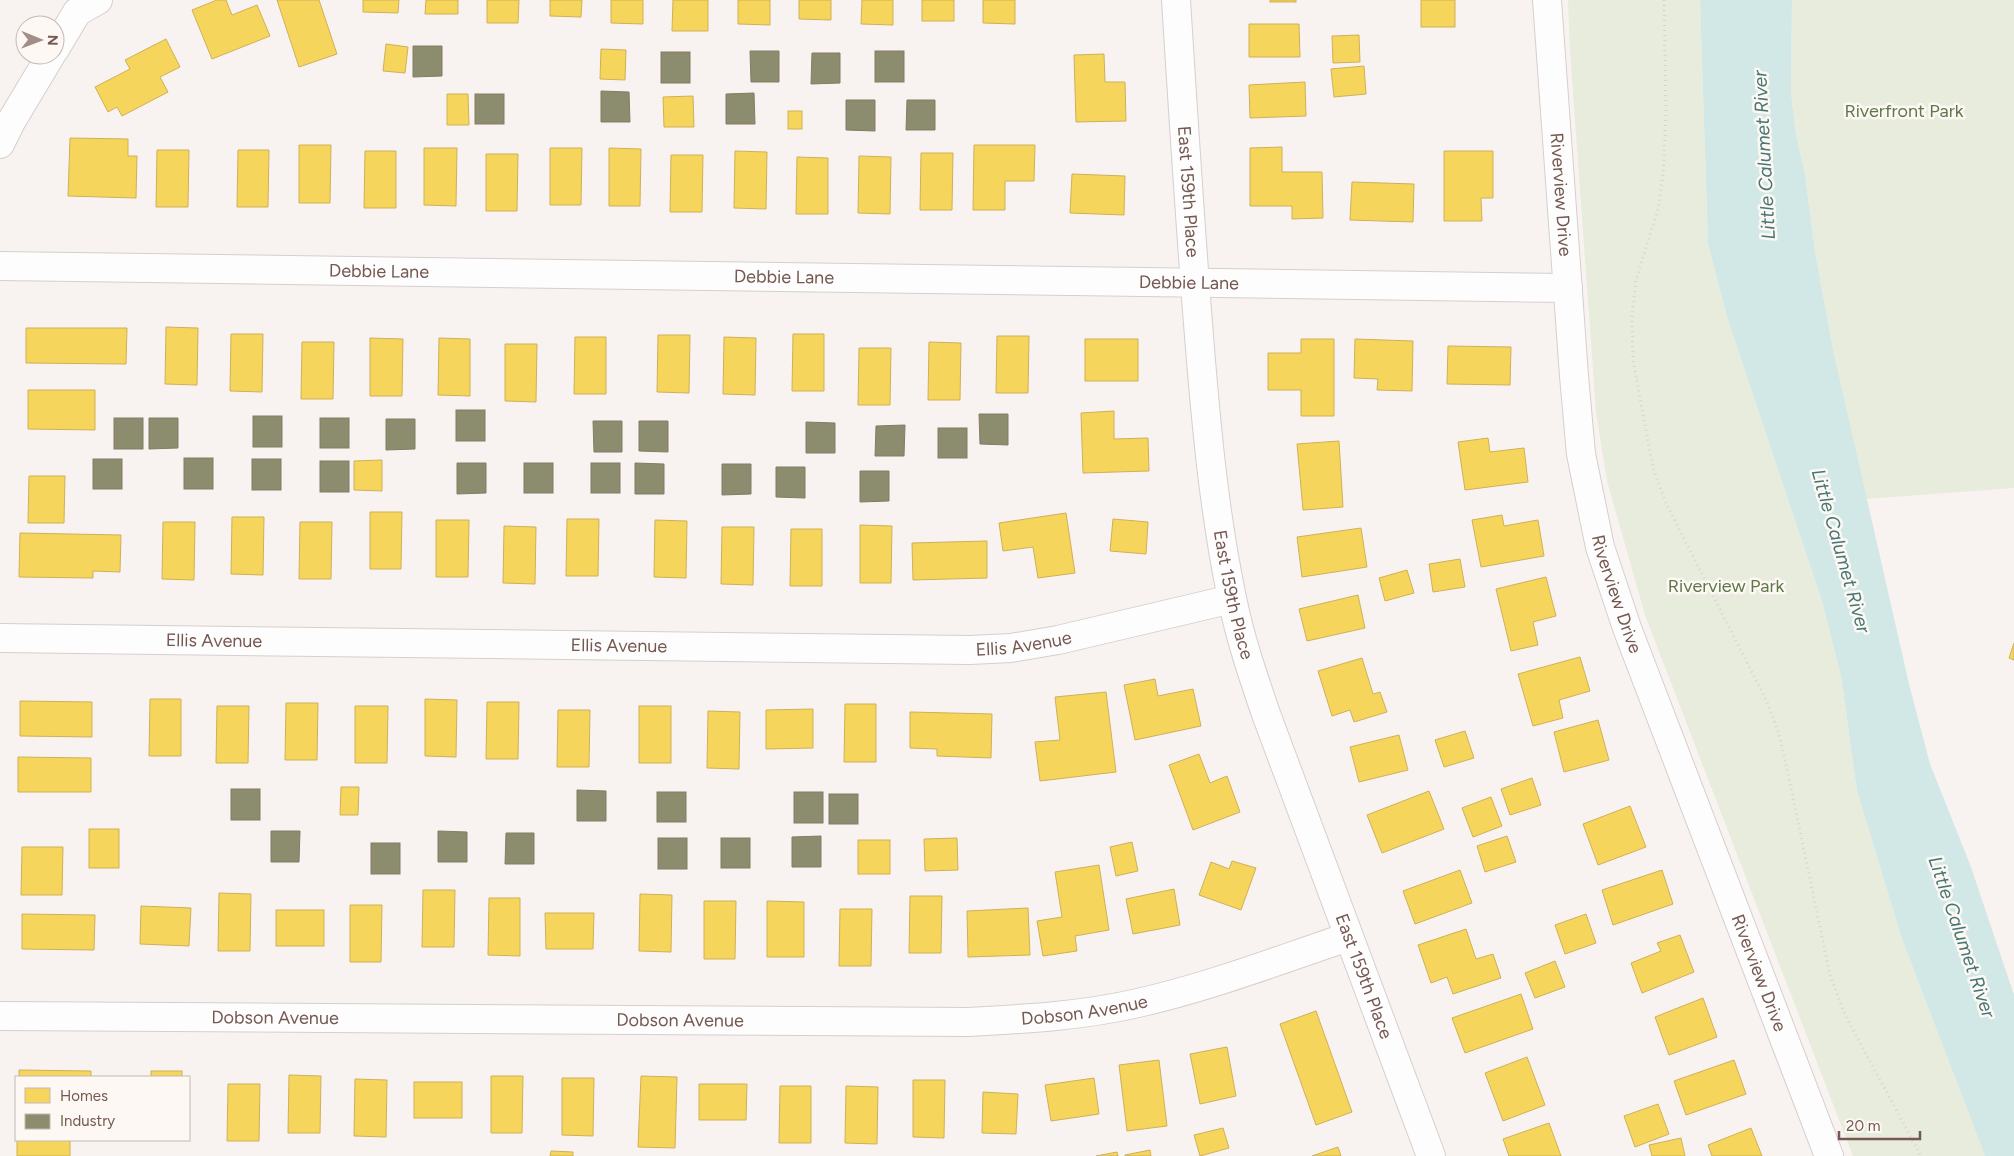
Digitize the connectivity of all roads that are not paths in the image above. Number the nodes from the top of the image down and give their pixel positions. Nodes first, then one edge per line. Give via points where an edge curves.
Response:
1 (1176, 0) edge
2 (1547, 0) edge
3 (79, 4) edge
4 (65, 30) edge
5 (46, 65) edge
6 (0, 144) edge
7 (0, 266) edge
8 (1194, 282) junction
9 (1568, 288) junction
10 (1232, 599) junction
11 (0, 638) edge
12 (1348, 936) junction
13 (0, 1016) edge
14 (1431, 1156) edge
15 (1829, 1156) edge

1 - 8 street, East 159th Place
2 - 9 street, Riverview Drive
3 - 4 street
5 - 6 street
7 - 8 street, Debbie Lane
8 - 9 street, Debbie Lane
8 - 10 street, East 159th Place via 1208,437
9 - 15 street, Riverview Drive via 1581,454 1600,547 1631,637
10 - 11 street, Ellis Avenue via 1058,640 1011,648 970,650
10 - 12 street, East 159th Place via 1266,714
12 - 13 street, Dobson Avenue via 1194,989 1137,1004 1030,1019 957,1022
12 - 14 street, East 159th Place

